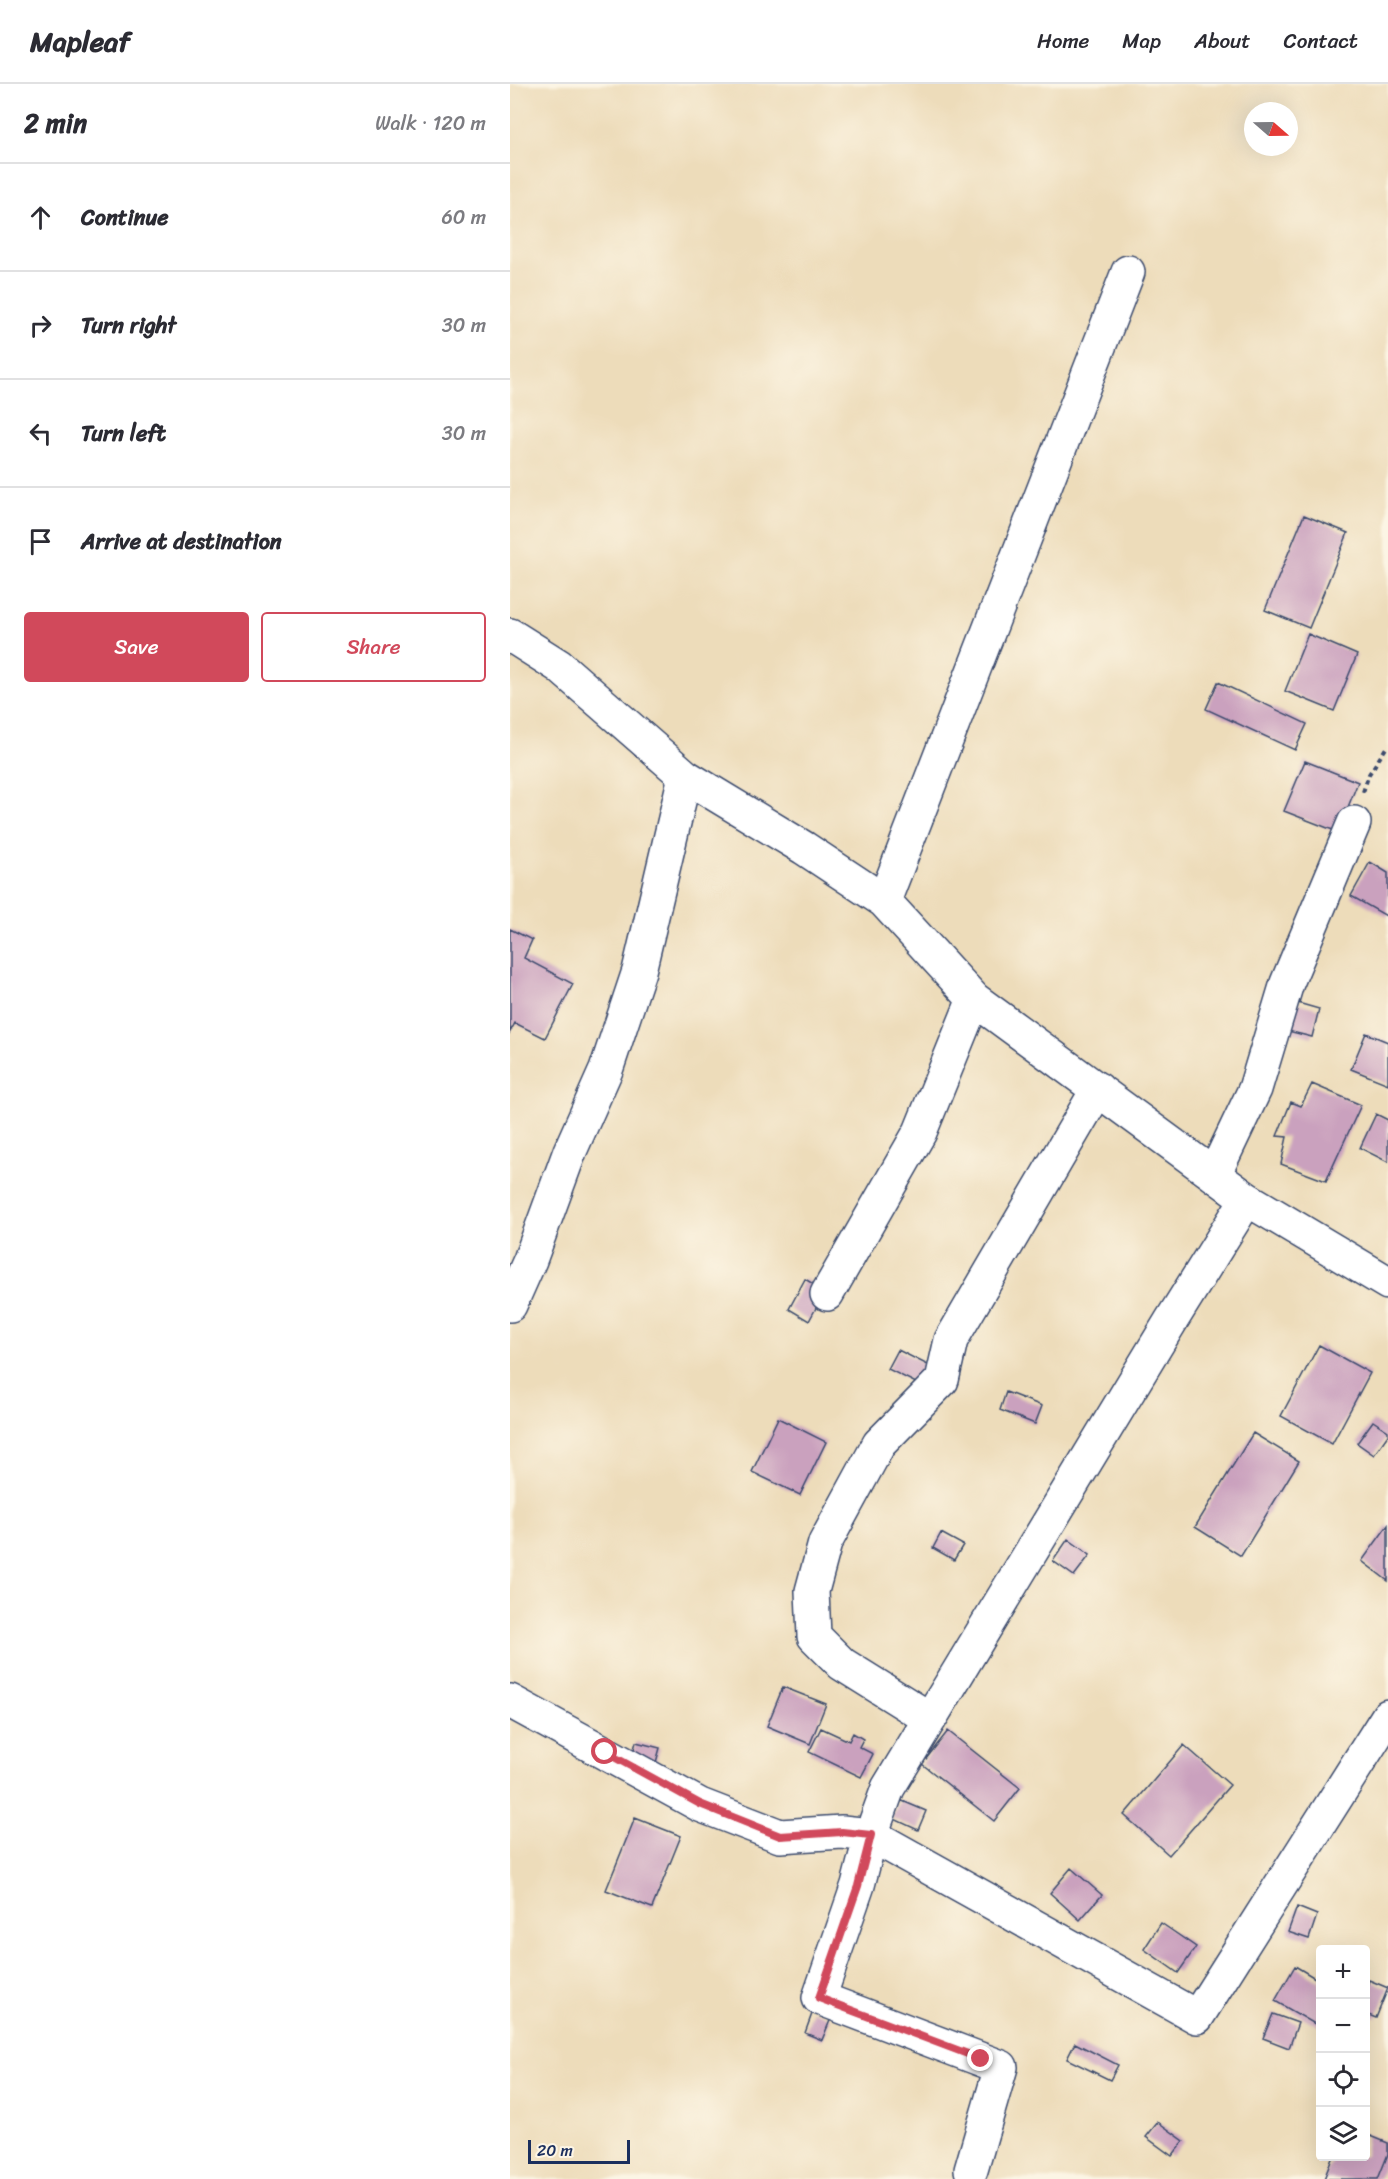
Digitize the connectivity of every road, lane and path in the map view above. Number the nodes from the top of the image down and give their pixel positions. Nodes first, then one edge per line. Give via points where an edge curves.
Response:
1 (1128, 272) dead end
2 (510, 635) edge
3 (1388, 745) edge
4 (685, 776) junction
5 (1354, 823) joint
6 (884, 901) junction
7 (974, 999) junction
8 (1098, 1089) junction
9 (1214, 1175) junction
10 (1247, 1199) junction
11 (1386, 1279) edge
12 (826, 1294) dead end
13 (510, 1305) edge
14 (510, 1701) edge
15 (1388, 1716) edge
16 (930, 1719) junction
17 (871, 1835) junction
18 (970, 2170) dead end

1 - 6 street
2 - 4 street via 559,666
3 - 5 path via 1369,774
4 - 6 street
4 - 13 street via 636,982 606,1070
5 - 9 street via 1287,983 1255,1089
6 - 7 street
7 - 8 street
7 - 12 street via 920,1132
8 - 9 street
8 - 16 street via 951,1340 942,1380 879,1444 825,1543 812,1591 814,1636 842,1664
9 - 10 street
10 - 11 street
10 - 16 street
14 - 17 street via 700,1804 780,1836 842,1832
15 - 17 street via 1197,2017
16 - 17 street via 888,1788
17 - 18 street via 858,1886 819,1998 1001,2067

